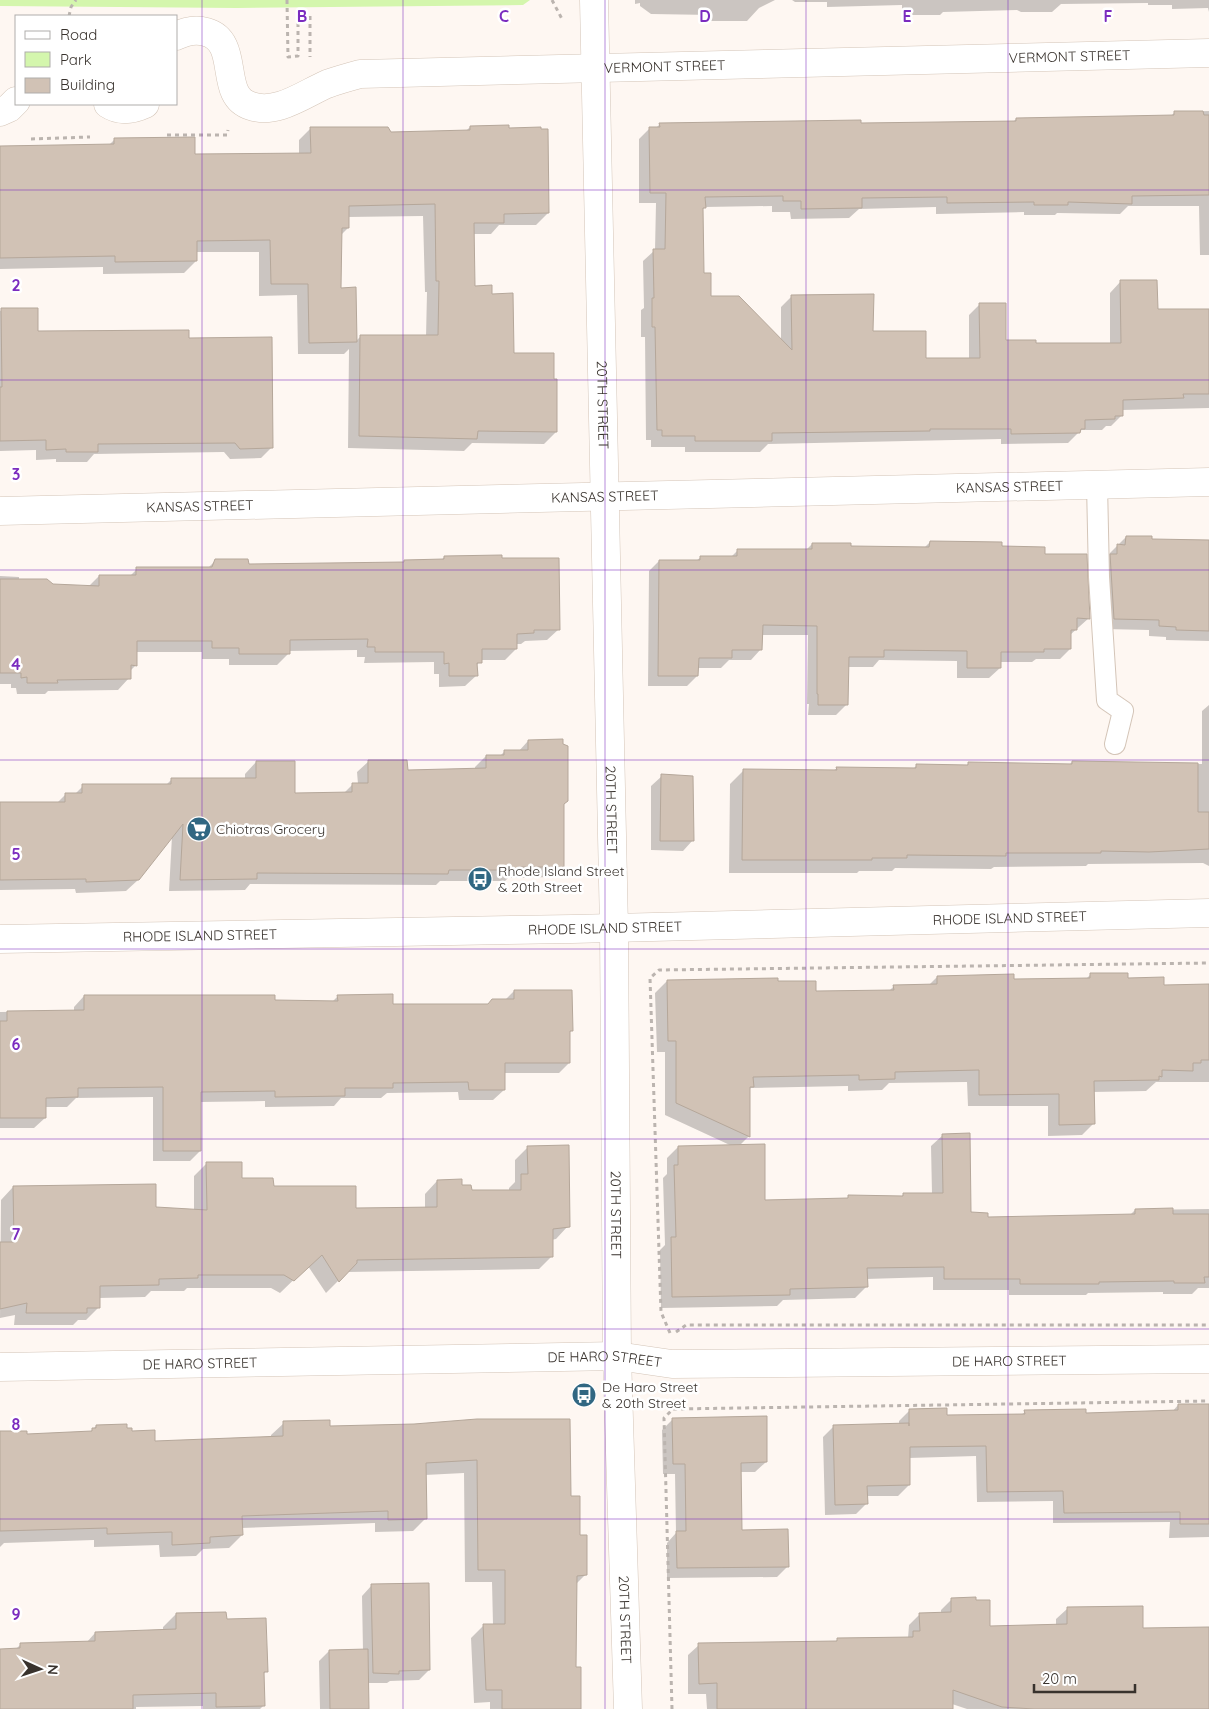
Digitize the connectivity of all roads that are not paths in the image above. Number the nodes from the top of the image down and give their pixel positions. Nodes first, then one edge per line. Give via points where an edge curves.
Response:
1 (594, 0) edge
2 (178, 35) edge
3 (1209, 53) edge
4 (595, 68) junction
5 (15, 102) edge
6 (110, 105) edge
7 (142, 105) edge
8 (0, 112) edge
9 (1209, 482) edge
10 (1097, 484) junction
11 (604, 496) junction
12 (0, 510) edge
13 (1115, 744) dead end
14 (1209, 913) edge
15 (614, 928) junction
16 (0, 938) edge
17 (617, 1356) junction
18 (1209, 1359) edge
19 (0, 1367) edge
20 (628, 1709) edge

1 - 4 street, 20TH STREET
2 - 4 street, VERMONT STREET via 194,30 216,37 225,50 238,98 250,106 266,108 282,105 360,74
3 - 4 street, VERMONT STREET
4 - 11 street, 20TH STREET
5 - 8 street
6 - 7 street via 129,109
9 - 10 street, KANSAS STREET
10 - 11 street, KANSAS STREET
10 - 13 lane via 1107,700 1123,711
11 - 12 street, KANSAS STREET
11 - 15 street, 20TH STREET
14 - 15 street, RHODE ISLAND STREET
15 - 16 street, RHODE ISLAND STREET
15 - 17 street, 20TH STREET
17 - 18 street, DE HARO STREET via 672,1364
17 - 19 street, DE HARO STREET
17 - 20 street, 20TH STREET

